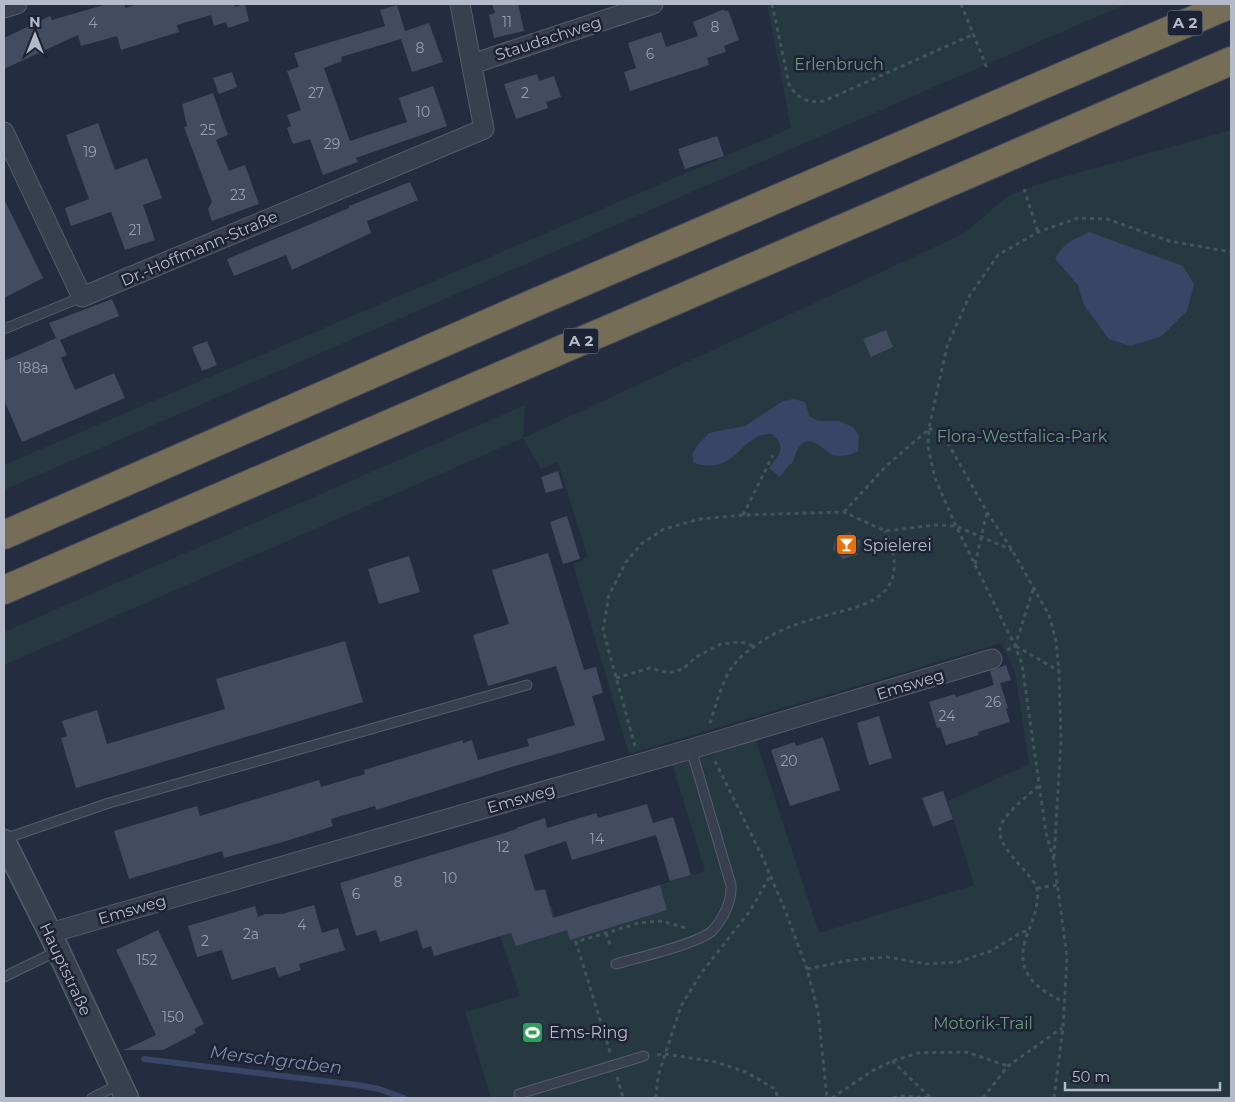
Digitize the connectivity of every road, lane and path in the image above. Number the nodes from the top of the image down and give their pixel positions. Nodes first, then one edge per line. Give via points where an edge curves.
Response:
1 (17, 4) edge
2 (460, 4) edge
3 (653, 4) edge
4 (772, 4) edge
5 (961, 4) edge
6 (1231, 4) edge
7 (4, 8) edge
8 (974, 34) junction
9 (1231, 61) edge
10 (472, 64) junction
11 (987, 68) dead end
12 (4, 132) edge
13 (1024, 189) dead end
14 (1038, 232) junction
15 (1231, 252) edge
16 (82, 297) junction
17 (4, 329) edge
18 (929, 428) junction
19 (773, 455) dead end
20 (844, 512) junction
21 (987, 512) junction
22 (743, 516) junction
23 (885, 531) junction
24 (4, 535) edge
25 (981, 537) junction
26 (1012, 550) junction
27 (975, 565) dead end
28 (1034, 588) junction
29 (4, 590) edge
30 (754, 646) junction
31 (992, 660) dead end
32 (1059, 671) junction
33 (616, 678) junction
34 (527, 685) dead end
35 (700, 747) junction
36 (640, 764) junction
37 (1038, 786) dead end
38 (4, 840) edge
39 (770, 876) junction
40 (1058, 886) junction
41 (1037, 888) junction
42 (1028, 931) junction
43 (606, 933) dead end
44 (54, 942) junction
45 (610, 946) dead end
46 (616, 964) dead end
47 (807, 969) junction
48 (4, 977) edge
49 (1064, 1002) junction
50 (1063, 1027) junction
51 (665, 1054) junction
52 (644, 1056) dead end
53 (892, 1061) junction
54 (1008, 1066) junction
55 (124, 1091) edge
56 (92, 1098) edge
57 (521, 1098) edge
58 (656, 1098) edge
59 (778, 1098) edge
60 (827, 1098) edge
61 (832, 1098) edge
62 (892, 1098) edge
63 (931, 1098) edge
64 (983, 1098) edge
65 (1054, 1098) edge

1 - 7 street
2 - 10 street
3 - 10 street, Staudachweg
4 - 8 path via 789,84 794,94 810,102 824,101
5 - 8 path
6 - 24 highway, A 2
8 - 11 path
9 - 29 highway, A 2
10 - 16 street, Dr.-Hoffmann-Straße via 484,129
12 - 16 street
13 - 14 path
14 - 15 path via 1078,218 1107,220 1169,241
14 - 18 path via 998,255 970,295 947,346
16 - 17 lane
18 - 20 path via 886,466
18 - 21 path via 945,438
19 - 22 path
20 - 22 path
20 - 23 path
21 - 25 path
21 - 26 path
22 - 33 path via 700,519 664,529 641,544 626,562 609,595 603,630
23 - 25 path via 956,526
23 - 30 path via 893,552 894,572 881,595 867,604 780,630
25 - 26 path
25 - 27 path
26 - 28 path
28 - 32 path via 1049,615
28 - 32 path via 1015,646
30 - 33 path via 741,642 721,644 696,657 683,669 669,673 650,668
30 - 35 path via 732,667
31 - 35 street, Emsweg
32 - 40 path via 1061,741 1054,860
33 - 36 path
34 - 38 lane via 109,804
35 - 36 street, Emsweg
35 - 39 path via 762,856
35 - 46 lane via 732,885 729,903 711,932
36 - 44 street, Emsweg
37 - 41 path via 1008,814 1000,829 1002,841
38 - 44 street, Hauptstraße
39 - 47 path
39 - 51 path via 750,911 702,972 681,1006
40 - 41 path
40 - 49 path via 1066,958
41 - 42 path via 1035,914
42 - 47 path via 991,951 958,962 927,964 887,957
42 - 49 path via 1023,953 1027,973 1035,985
43 - 45 path
44 - 48 lane
44 - 55 street, Hauptstraße
47 - 60 path via 818,1010
49 - 50 path
50 - 54 path
50 - 65 path
51 - 58 path
51 - 59 path via 716,1062 746,1072 775,1090
52 - 57 lane via 519,1094
53 - 54 path via 918,1053 966,1052
53 - 61 path
53 - 63 path
54 - 64 path
55 - 56 lane
62 - 63 path

